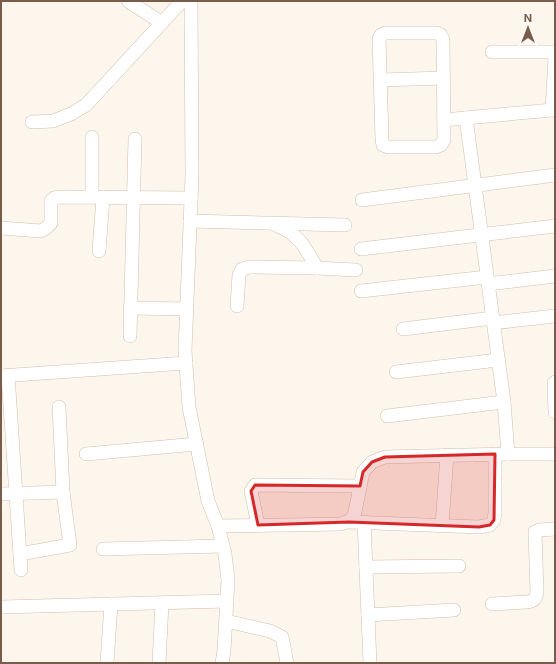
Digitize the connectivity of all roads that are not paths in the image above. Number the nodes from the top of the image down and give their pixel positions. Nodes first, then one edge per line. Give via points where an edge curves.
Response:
1 (128, 1) edge
2 (182, 1) edge
3 (191, 1) edge
4 (162, 23) junction
5 (492, 52) dead end
6 (555, 52) edge
7 (555, 58) edge
8 (555, 64) edge
9 (443, 78) junction
10 (381, 80) junction
11 (554, 90) edge
12 (466, 118) junction
13 (444, 120) junction
14 (32, 122) dead end
15 (92, 137) dead end
16 (135, 139) dead end
17 (555, 174) edge
18 (475, 186) junction
19 (98, 196) junction
20 (132, 197) junction
21 (191, 198) junction
22 (362, 200) dead end
23 (190, 221) junction
24 (273, 223) junction
25 (345, 225) dead end
26 (555, 226) edge
27 (1, 228) edge
28 (482, 235) junction
29 (361, 249) dead end
30 (99, 251) dead end
31 (317, 268) junction
32 (356, 270) dead end
33 (555, 276) edge
34 (488, 281) junction
35 (361, 291) dead end
36 (237, 306) dead end
37 (130, 308) junction
38 (187, 309) junction
39 (555, 316) edge
40 (493, 321) junction
41 (403, 329) dead end
42 (130, 336) dead end
43 (498, 360) junction
44 (186, 363) junction
45 (396, 372) dead end
46 (4, 375) edge
47 (555, 382) edge
48 (504, 402) junction
49 (59, 407) dead end
50 (555, 412) edge
51 (387, 416) dead end
52 (197, 444) junction
53 (86, 454) dead end
54 (495, 454) junction
55 (508, 454) junction
56 (555, 454) edge
57 (446, 455) junction
58 (360, 486) junction
59 (63, 492) junction
60 (1, 494) edge
61 (16, 494) junction
62 (349, 522) junction
63 (364, 522) junction
64 (258, 525) junction
65 (442, 525) junction
66 (218, 526) junction
67 (555, 529) edge
68 (223, 546) junction
69 (103, 549) dead end
70 (20, 554) junction
71 (459, 566) dead end
72 (366, 567) junction
73 (21, 570) dead end
74 (227, 601) junction
75 (162, 603) junction
76 (110, 604) junction
77 (492, 604) dead end
78 (1, 607) edge
79 (454, 610) dead end
80 (368, 616) junction
81 (226, 621) junction
82 (107, 663) edge
83 (159, 663) edge
84 (222, 663) edge
85 (287, 663) edge
86 (370, 663) edge

1 - 4 street
2 - 4 street
3 - 21 street
4 - 14 street via 86,105 53,121
5 - 6 street
7 - 8 street
8 - 11 street
9 - 10 street
9 - 10 street via 441,35 385,33 379,39
9 - 13 street
10 - 13 street via 383,145 441,145 444,140
11 - 12 street via 552,110
12 - 13 street
12 - 18 street
15 - 19 street
16 - 20 street
17 - 18 street
18 - 22 street
18 - 28 street
19 - 20 street
19 - 27 street via 54,198 52,223 41,231
19 - 30 street
20 - 21 street
20 - 37 street
21 - 23 street
23 - 24 street
23 - 38 street
24 - 25 street
24 - 31 street via 289,230 301,241
26 - 28 street
28 - 29 street
28 - 34 street
31 - 32 street
31 - 36 street via 242,269 239,275
33 - 34 street
34 - 35 street
34 - 40 street
37 - 38 street
37 - 42 street
38 - 44 street
39 - 40 street
40 - 41 street
40 - 43 street
43 - 45 street
43 - 48 street
44 - 46 street
44 - 52 street via 189,407
46 - 61 street
47 - 50 street
48 - 51 street
48 - 55 street
49 - 59 street
52 - 53 street
52 - 66 street via 208,501
54 - 55 street
54 - 57 street
54 - 65 street via 494,520 485,526
55 - 56 street
57 - 58 street via 385,457 372,462 363,472
57 - 65 street
58 - 62 street via 355,512
58 - 64 street via 255,485 251,491
59 - 61 street
59 - 70 street via 70,545
60 - 61 street
61 - 70 street
62 - 63 street
62 - 64 street
63 - 65 street
63 - 72 street
64 - 66 street
66 - 68 street
67 - 77 street via 535,532 536,598 527,602
68 - 69 street
68 - 74 street via 228,580
70 - 73 street
71 - 72 street
72 - 80 street
74 - 75 street
74 - 81 street
75 - 76 street
75 - 83 street
76 - 78 street
76 - 82 street
79 - 80 street
80 - 86 street
81 - 84 street
81 - 85 street via 270,631 282,637

